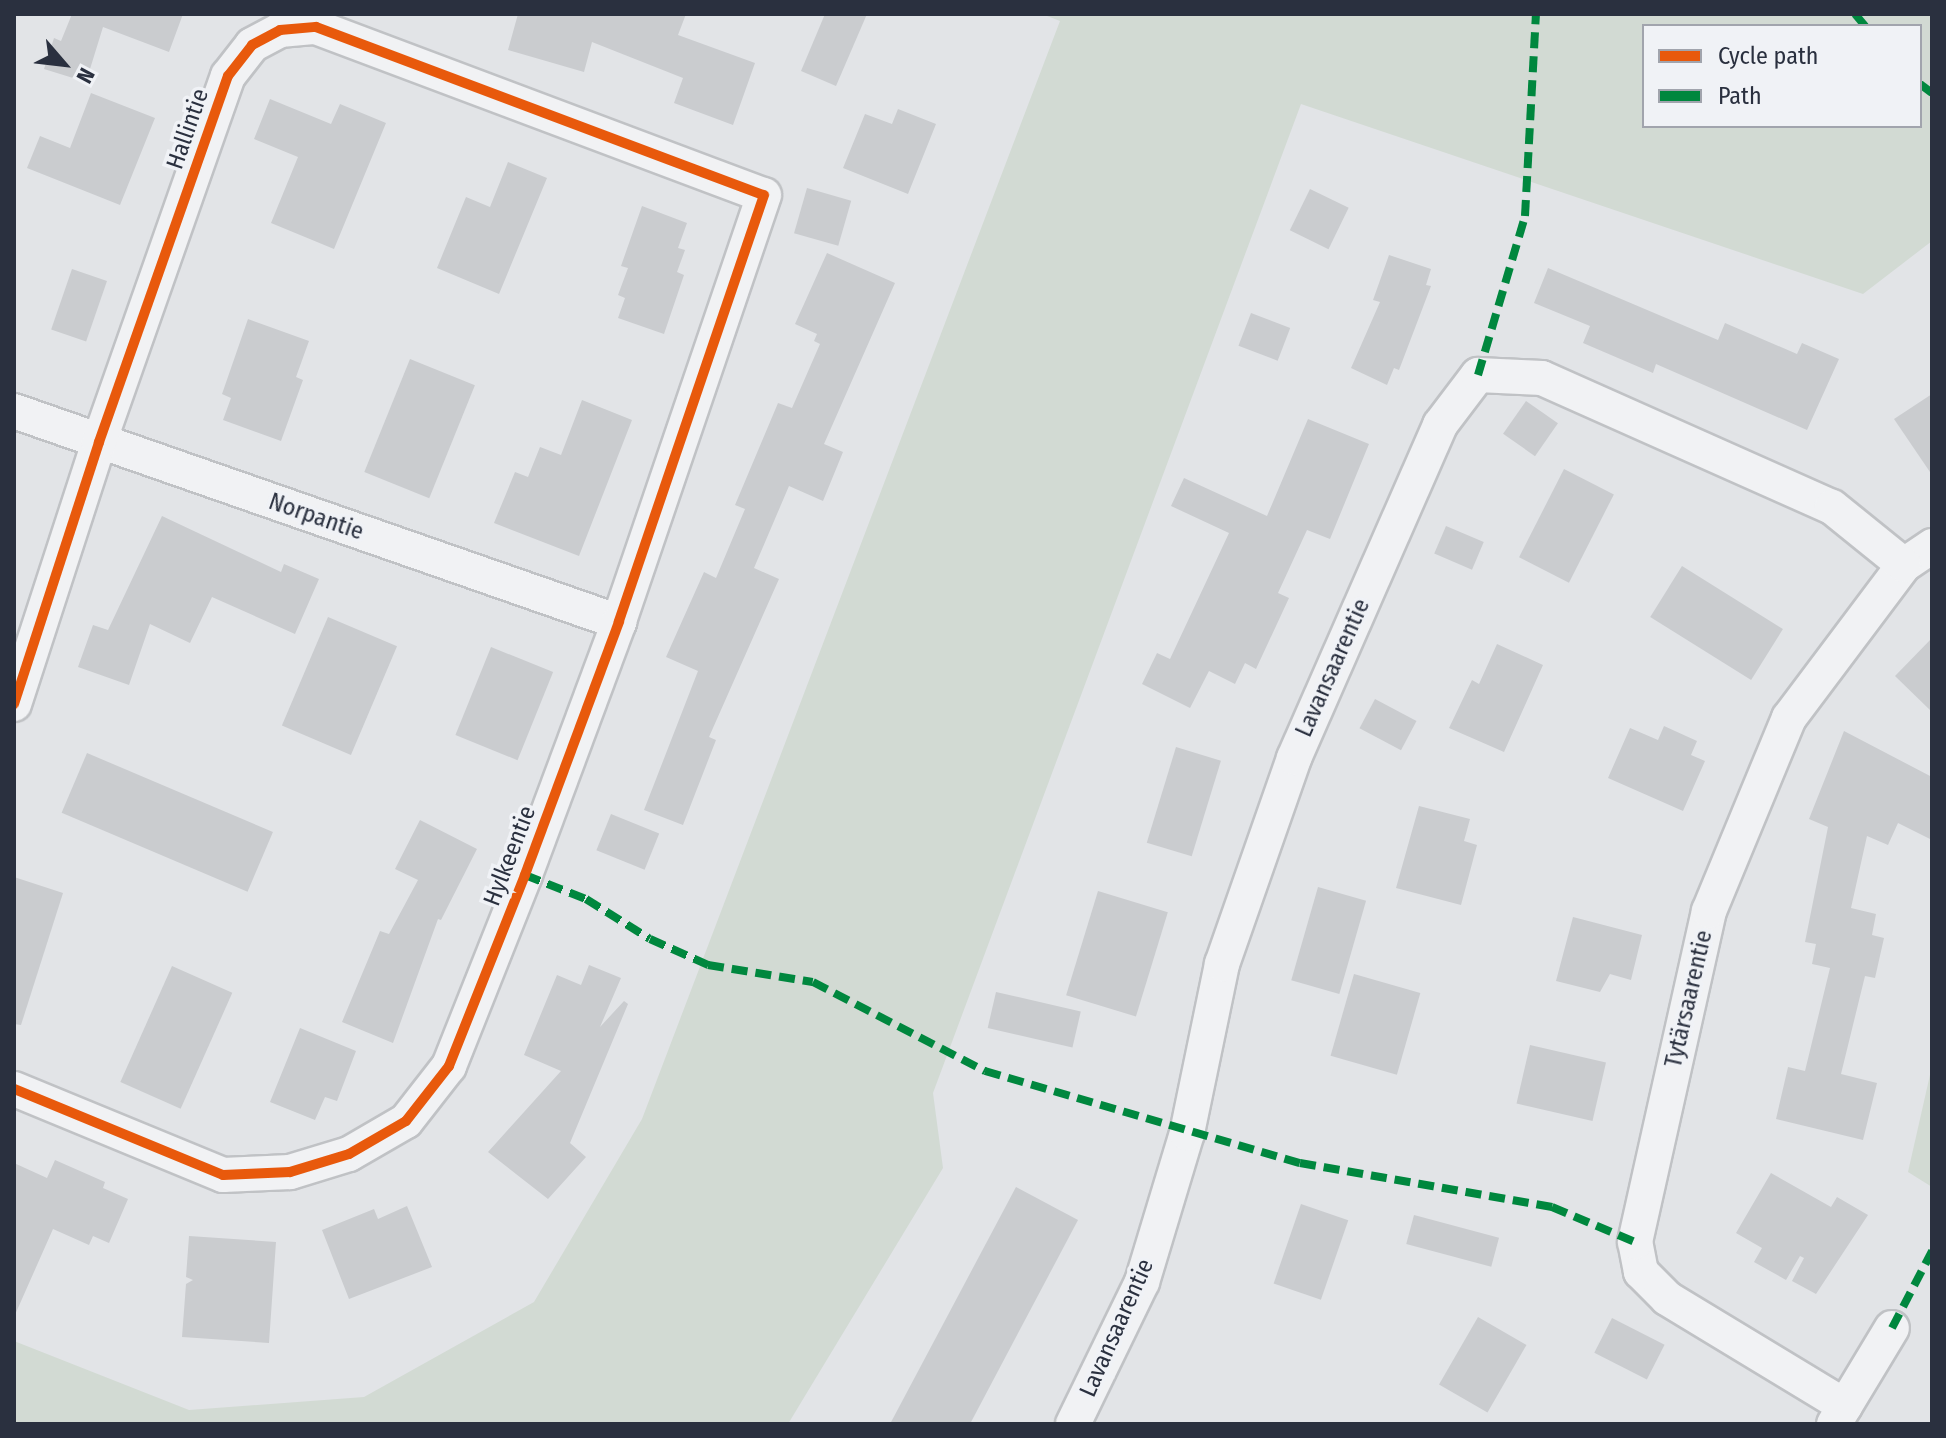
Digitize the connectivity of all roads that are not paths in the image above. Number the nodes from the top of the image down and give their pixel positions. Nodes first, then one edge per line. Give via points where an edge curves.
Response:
1 (764, 195) joint
2 (14, 411) edge
3 (99, 442) junction
4 (1918, 556) edge
5 (619, 622) junction
6 (14, 704) edge
7 (14, 1089) edge
8 (1892, 1328) dead end
9 (1839, 1415) edge
10 (1073, 1424) edge

1 - 3 street, Hallintie via 316,27 280,30 252,45 228,76
1 - 5 street, Hylkeentie
2 - 3 street, Norpantie
3 - 5 street, Norpantie
3 - 6 street, Hallintie
4 - 9 street, Tytärsaarentie via 1789,718 1709,911 1635,1242 1641,1272 1667,1298
4 - 10 street, Lavansaarentie via 1832,507 1542,378 1478,375 1440,425 1294,758 1222,964 1187,1133 1142,1282
5 - 7 street, Hylkeentie via 449,1066 406,1121 349,1154 290,1172 223,1175
8 - 9 street

